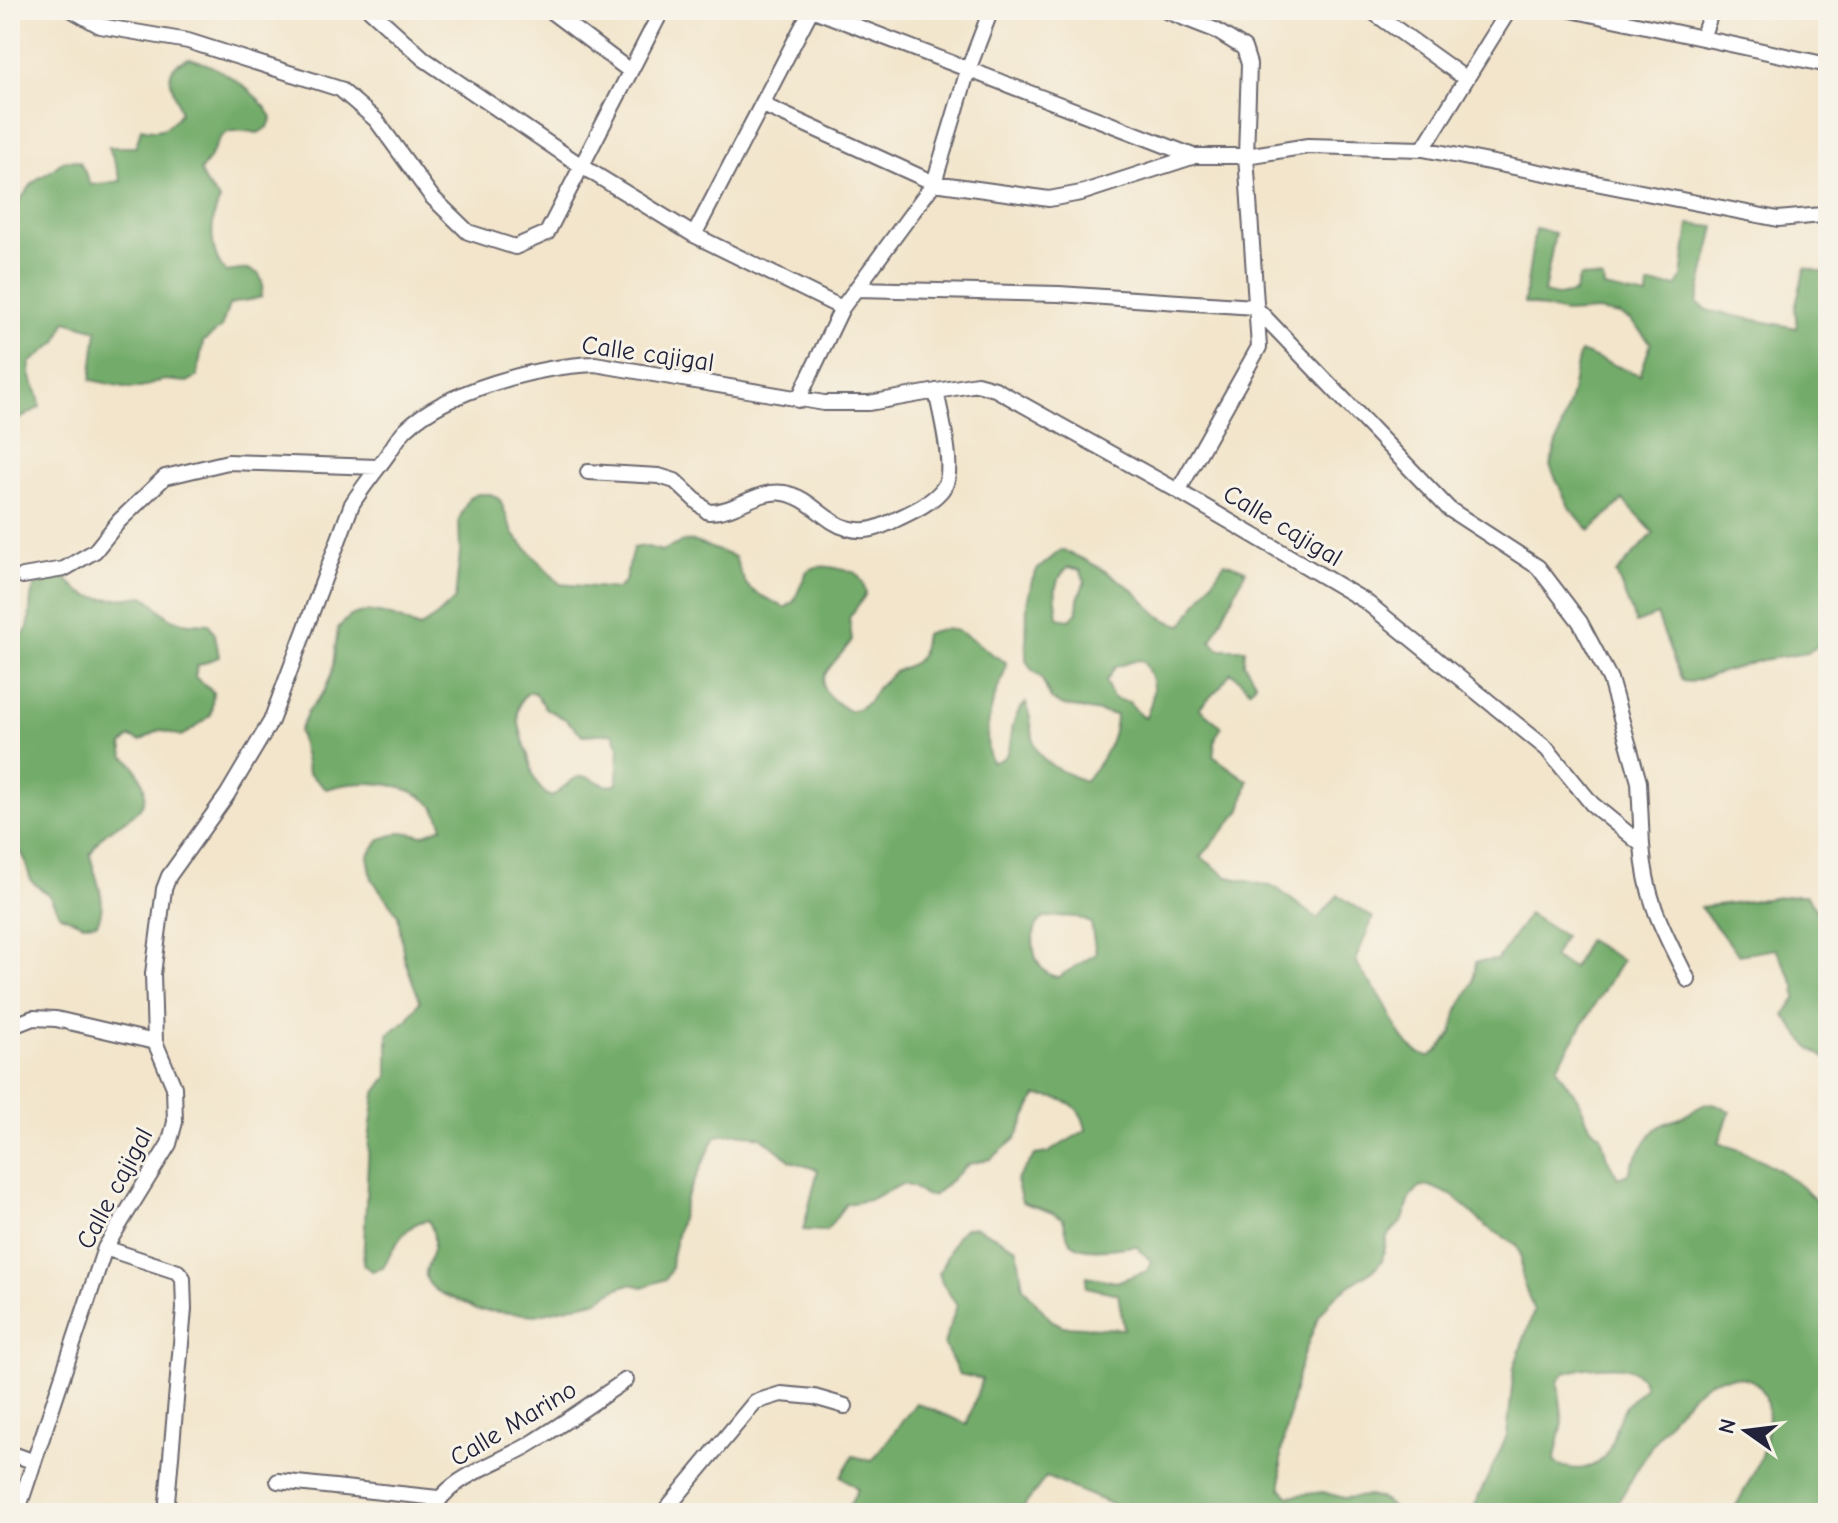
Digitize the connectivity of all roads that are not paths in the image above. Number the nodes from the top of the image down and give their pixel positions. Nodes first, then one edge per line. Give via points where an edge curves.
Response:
1 (72, 10) edge
2 (370, 10) edge
3 (549, 10) edge
4 (662, 10) edge
5 (812, 10) edge
6 (991, 10) edge
7 (1164, 10) edge
8 (1370, 10) edge
9 (1509, 10) edge
10 (1571, 10) edge
11 (1712, 10) edge
12 (1702, 38) junction
13 (1828, 65) edge
14 (968, 70) junction
15 (630, 71) junction
16 (1466, 79) junction
17 (763, 105) junction
18 (1423, 149) junction
19 (1193, 156) junction
20 (1246, 156) junction
21 (580, 165) junction
22 (934, 183) junction
23 (1828, 217) edge
24 (694, 235) junction
25 (858, 289) junction
26 (1255, 307) junction
27 (842, 308) junction
28 (936, 391) junction
29 (798, 400) junction
30 (378, 467) junction
31 (588, 472) dead end
32 (1178, 491) junction
33 (23, 576) dead end
34 (1642, 845) junction
35 (1688, 980) dead end
36 (10, 1027) edge
37 (155, 1042) junction
38 (105, 1248) junction
39 (626, 1380) dead end
40 (845, 1406) dead end
41 (10, 1453) edge
42 (32, 1461) junction
43 (278, 1481) dead end
44 (438, 1498) junction
45 (17, 1513) edge
46 (166, 1513) edge
47 (432, 1513) edge
48 (663, 1513) edge

1 - 21 street via 100,26 188,41 340,89 376,120 432,197 468,232 515,247 547,233
2 - 21 street via 424,59
3 - 15 street
4 - 15 street
5 - 14 street
5 - 17 street
6 - 14 street
7 - 20 street via 1244,48 1249,64
8 - 16 street
9 - 16 street
10 - 12 street
11 - 12 street
12 - 13 street
14 - 19 street
14 - 22 street
15 - 21 street
16 - 18 street
17 - 22 street
17 - 24 street
18 - 20 street via 1308,146
18 - 23 street via 1778,219
19 - 20 street
19 - 22 street via 1049,199
20 - 26 street
21 - 24 street
22 - 25 street
24 - 27 street
25 - 26 street via 1059,294
25 - 27 street
26 - 32 street via 1259,347
26 - 34 street via 1449,509 1538,567 1580,622 1610,679 1639,782
27 - 29 street
28 - 29 street, Calle cajigal via 869,403
28 - 31 street via 948,479 928,502 874,530 843,527 807,501 782,493 708,512 675,481
28 - 32 street, Calle cajigal via 977,384 995,389
29 - 30 street, Calle cajigal via 595,364 570,365 449,399 405,429
30 - 33 street via 228,462 165,477 95,551 64,569
30 - 37 street, Calle cajigal via 352,504 271,721 169,876 153,974
32 - 34 street, Calle cajigal via 1365,601 1547,749 1592,804
34 - 35 street via 1652,907
36 - 37 street via 33,1018 56,1019
37 - 38 street, Calle cajigal via 174,1087 175,1122 169,1144
38 - 42 street, Calle cajigal
38 - 46 street via 183,1278
39 - 44 street, Calle Marino via 530,1445 475,1472
40 - 48 street via 781,1394 755,1402
41 - 42 street
42 - 45 street, Calle cajigal
43 - 44 street
44 - 47 street, Calle Marino

